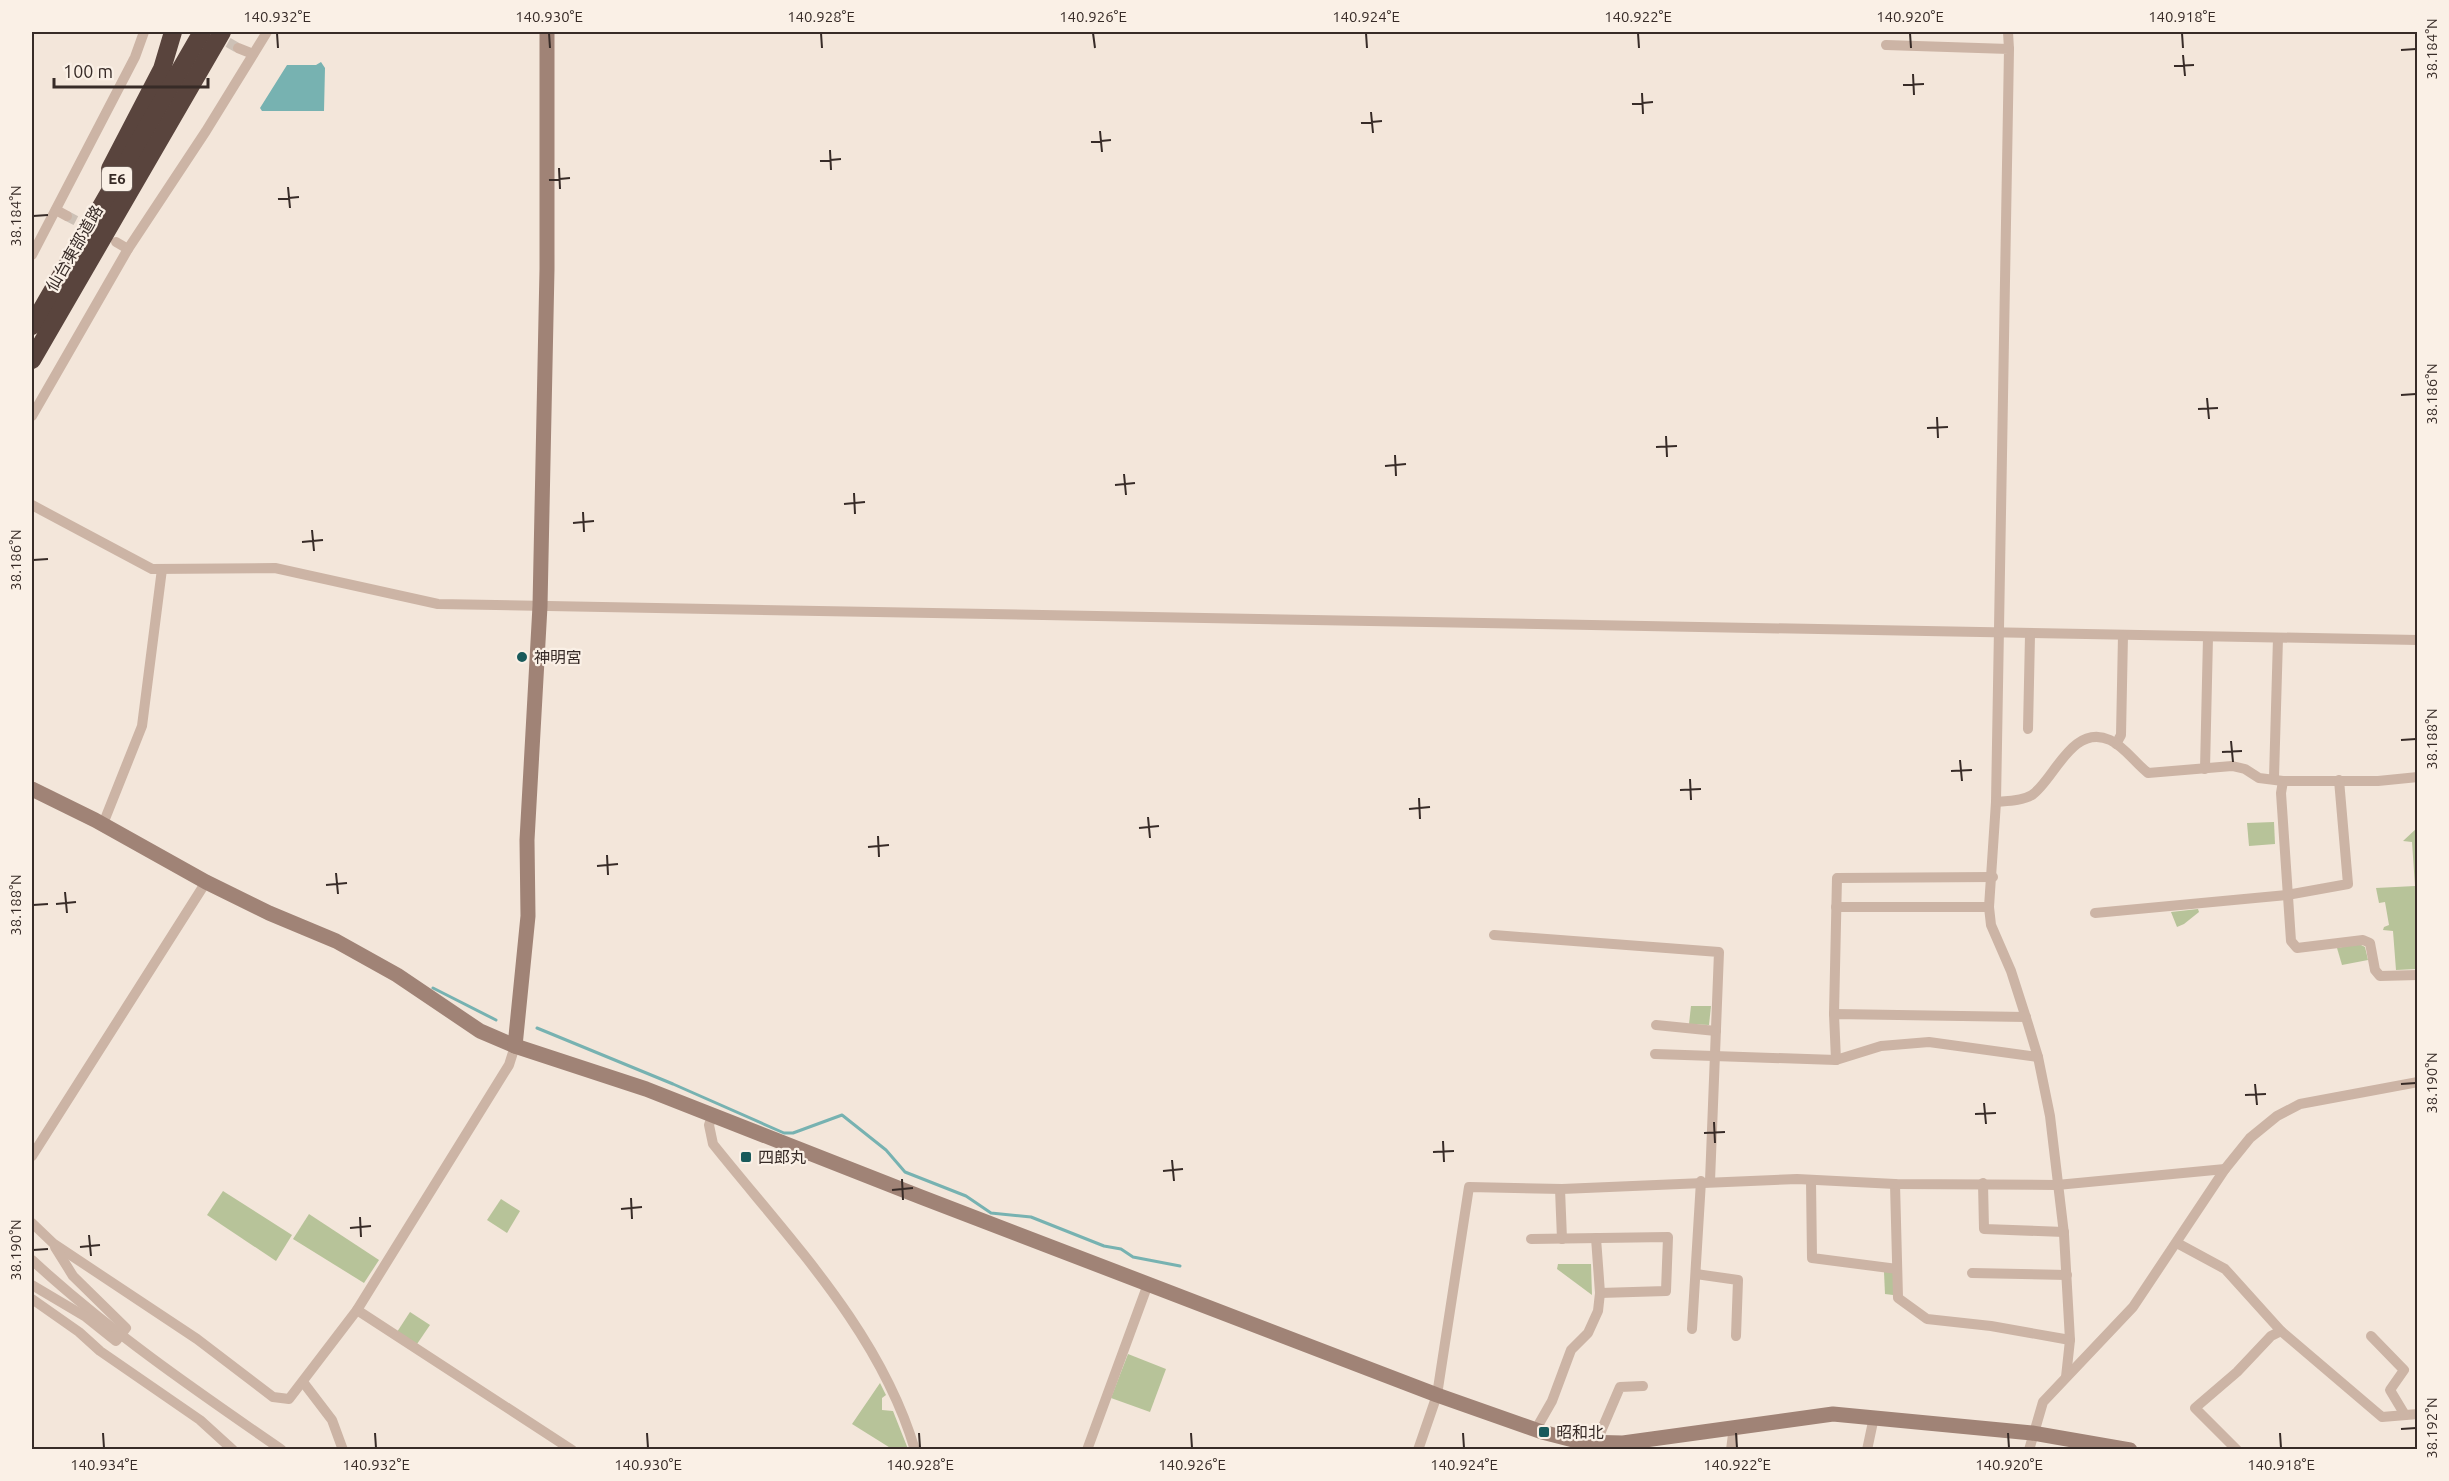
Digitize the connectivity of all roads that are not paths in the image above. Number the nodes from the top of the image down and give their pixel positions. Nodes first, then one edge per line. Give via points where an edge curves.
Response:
1 (144, 32) edge
2 (173, 32) edge
3 (202, 32) edge
4 (222, 32) edge
5 (267, 32) edge
6 (547, 32) edge
7 (2008, 32) edge
8 (235, 40) edge
9 (1886, 45) dead end
10 (2009, 49) junction
11 (253, 54) junction
12 (147, 161) junction
13 (57, 210) junction
14 (67, 216) tunnel mouth
15 (116, 242) dead end
16 (128, 249) junction
17 (32, 255) edge
18 (32, 326) edge
19 (32, 360) edge
20 (32, 416) edge
21 (32, 505) edge
22 (162, 569) junction
23 (540, 606) junction
24 (1999, 634) junction
25 (2030, 634) junction
26 (2123, 635) junction
27 (2208, 637) junction
28 (2278, 638) junction
29 (2418, 640) edge
30 (2028, 729) dead end
31 (2116, 744) junction
32 (2205, 769) junction
33 (2418, 777) edge
34 (2279, 779) junction
35 (2339, 780) junction
36 (32, 789) edge
37 (1996, 802) junction
38 (103, 824) junction
39 (1992, 878) junction
40 (206, 882) junction
41 (2287, 895) junction
42 (1836, 907) junction
43 (1989, 907) junction
44 (2095, 913) dead end
45 (1494, 934) dead end
46 (2418, 975) edge
47 (1834, 1014) junction
48 (2026, 1017) junction
49 (1656, 1025) dead end
50 (1716, 1030) junction
51 (515, 1046) junction
52 (1655, 1054) dead end
53 (2038, 1057) junction
54 (1714, 1058) junction
55 (1836, 1060) junction
56 (2418, 1082) edge
57 (713, 1114) junction
58 (32, 1156) edge
59 (2225, 1169) junction
60 (1706, 1181) junction
61 (1811, 1181) junction
62 (1983, 1183) junction
63 (1894, 1184) junction
64 (2057, 1185) junction
65 (1560, 1189) junction
66 (32, 1223) edge
67 (2064, 1232) junction
68 (1596, 1238) junction
69 (1531, 1239) dead end
70 (1562, 1239) junction
71 (2177, 1243) junction
72 (54, 1244) junction
73 (32, 1260) edge
74 (1897, 1269) junction
75 (1972, 1273) dead end
76 (1696, 1274) junction
77 (2067, 1275) junction
78 (1148, 1284) junction
79 (32, 1285) edge
80 (1600, 1293) junction
81 (32, 1299) edge
82 (357, 1310) junction
83 (1692, 1329) dead end
84 (2281, 1331) junction
85 (120, 1334) junction
86 (1736, 1336) dead end
87 (2371, 1336) dead end
88 (2070, 1340) junction
89 (2066, 1377) junction
90 (303, 1382) junction
91 (1643, 1386) dead end
92 (1437, 1395) junction
93 (2418, 1414) edge
94 (2405, 1415) junction
95 (1874, 1417) junction
96 (1734, 1426) junction
97 (1536, 1429) junction
98 (2032, 1433) junction
99 (1596, 1443) junction
100 (1657, 1444) edge
101 (233, 1449) edge
102 (282, 1449) edge
103 (343, 1449) edge
104 (572, 1449) edge
105 (915, 1449) edge
106 (1087, 1449) edge
107 (1418, 1449) edge
108 (1731, 1449) edge
109 (1867, 1449) edge
110 (2029, 1449) edge
111 (2130, 1449) edge
112 (2237, 1449) edge

1 - 13 street
2 - 18 highway via 162,69
3 - 18 highway, 仙台東部道路 / E6
4 - 12 highway, 仙台東部道路 / E6
5 - 11 street
6 - 23 street via 548,259
7 - 10 street
8 - 11 street
8 - 12 highway
9 - 10 street
10 - 24 street
11 - 16 street
12 - 19 highway, 仙台東部道路 / E6
13 - 14 street
13 - 17 street
15 - 16 street
16 - 20 street
21 - 22 street via 152,569
22 - 23 street via 275,568 438,604
22 - 38 street via 142,726
23 - 24 street
23 - 51 street via 527,831 528,916
24 - 25 street
24 - 37 street
25 - 26 street
25 - 30 street
26 - 27 street
26 - 31 street via 2121,735
27 - 28 street
27 - 32 street
28 - 29 street
28 - 34 street
31 - 32 street via 2148,773
31 - 37 street via 2099,737 2070,748 2030,796
32 - 34 street via 2232,766 2259,778
33 - 35 street
34 - 35 street
34 - 41 street
35 - 41 street via 2348,884
36 - 38 street
37 - 39 street
38 - 40 street
39 - 42 street via 1836,878
39 - 43 street
40 - 51 street via 336,941 397,975 480,1031
40 - 58 street
41 - 44 street
41 - 46 street via 2291,941 2297,948 2363,940 2370,943 2375,970 2380,976
42 - 43 street
42 - 47 street
43 - 48 street via 1991,925
45 - 50 street via 1719,952
47 - 48 street
47 - 55 street
48 - 53 street
49 - 50 street
50 - 54 street
51 - 57 street
51 - 82 street via 509,1065
52 - 54 street
53 - 55 street via 1929,1042 1881,1046
53 - 64 street via 2050,1116
54 - 55 street
54 - 60 street
56 - 59 street via 2300,1104 2277,1116 2250,1138
57 - 78 street
57 - 105 street via 709,1125 713,1144 861,1335 898,1402
59 - 64 street
59 - 71 street
60 - 61 street
60 - 65 street
60 - 76 street
61 - 63 street
61 - 74 street via 1812,1258
62 - 63 street
62 - 64 street
62 - 67 street via 1983,1229
63 - 74 street
64 - 67 street
65 - 70 street
65 - 92 street via 1468,1187
66 - 72 street
67 - 77 street
68 - 70 street
68 - 80 street
68 - 80 street via 1668,1238 1666,1291
69 - 70 street
71 - 84 street via 2225,1269
71 - 89 street via 2133,1307
72 - 85 street via 73,1276 126,1328
72 - 90 street via 197,1339 273,1397 289,1398
73 - 85 street
74 - 88 street via 1898,1298 1927,1320
75 - 77 street
76 - 83 street
76 - 86 street via 1738,1280
77 - 88 street
78 - 92 street
78 - 106 street
79 - 85 street via 86,1317 116,1341
80 - 97 street via 1598,1311 1588,1333 1570,1350 1552,1401
81 - 101 street via 200,1420
82 - 90 street
82 - 104 street
84 - 94 street via 2382,1417
84 - 112 street via 2195,1408
85 - 102 street via 170,1374
87 - 94 street via 2404,1370 2390,1390
88 - 89 street
89 - 98 street via 2043,1402
90 - 103 street via 332,1420
91 - 99 street via 1620,1387
92 - 97 street
92 - 107 street
93 - 94 street
95 - 96 street via 1833,1414
95 - 98 street
95 - 109 street
96 - 100 street
96 - 108 street
97 - 99 street
98 - 110 street
98 - 111 street
99 - 100 street

